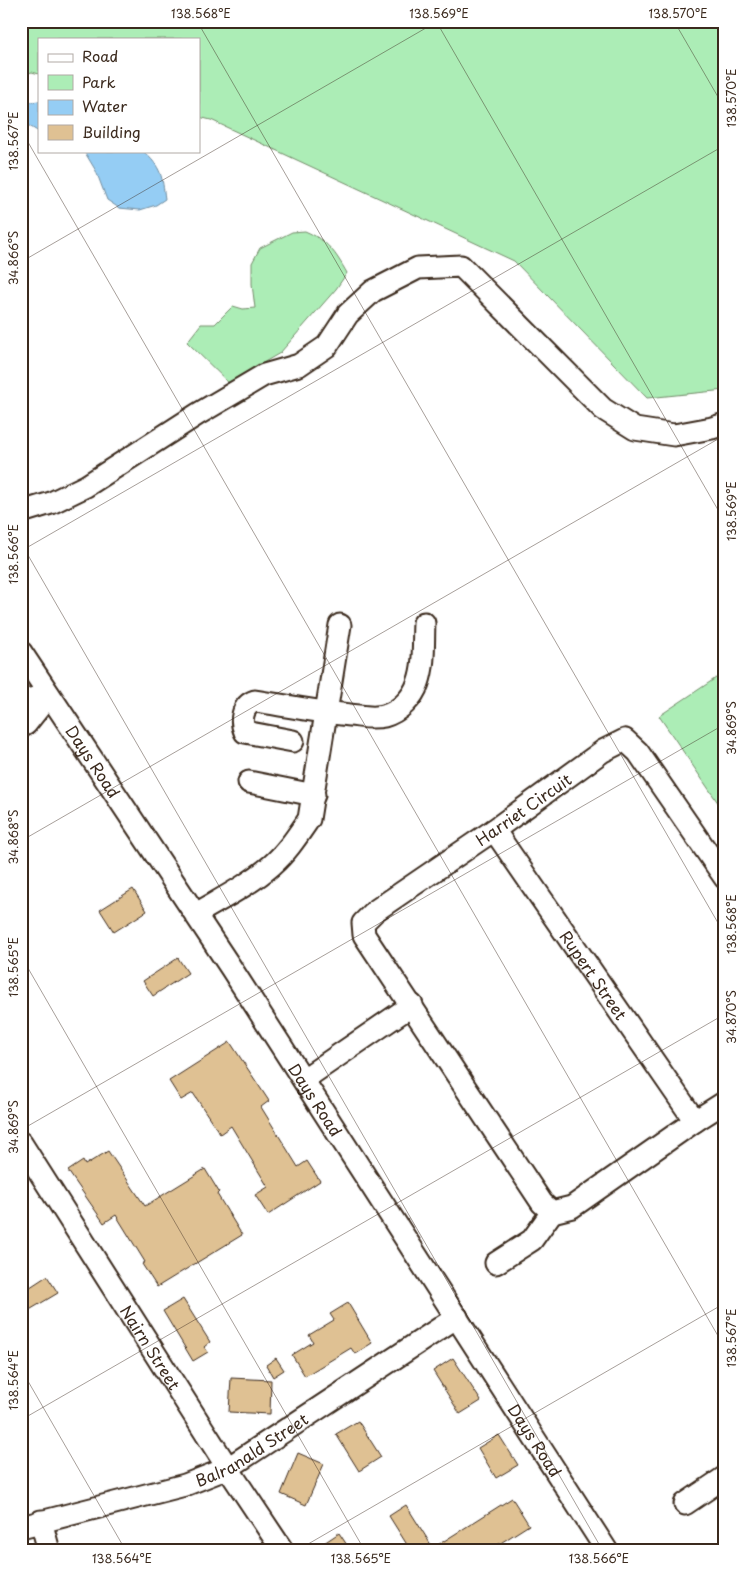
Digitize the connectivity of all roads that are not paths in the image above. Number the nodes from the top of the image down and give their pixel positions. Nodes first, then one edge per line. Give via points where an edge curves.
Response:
1 (725, 424) edge
2 (21, 510) edge
3 (424, 622) dead end
4 (340, 625) dead end
5 (21, 652) edge
6 (49, 695) junction
7 (21, 701) edge
8 (326, 713) junction
9 (21, 727) edge
10 (293, 741) dead end
11 (249, 782) dead end
12 (314, 795) junction
13 (494, 830) junction
14 (725, 878) edge
15 (196, 914) junction
16 (412, 1005) junction
17 (304, 1079) junction
18 (725, 1102) edge
19 (695, 1121) junction
20 (21, 1143) edge
21 (552, 1212) junction
22 (496, 1263) dead end
23 (457, 1317) junction
24 (228, 1468) junction
25 (725, 1477) edge
26 (685, 1504) dead end
27 (31, 1524) edge
28 (49, 1551) edge
29 (283, 1551) edge
30 (606, 1551) edge

1 - 2 street via 674,435 634,429 603,408 461,266 418,268 373,291 348,314 327,346 299,365 264,375 86,486 51,503
3 - 8 street via 422,665 418,683 407,701 397,710 374,718
4 - 8 street
5 - 6 street, Days Road
6 - 7 street
6 - 9 street
6 - 15 street, Days Road
8 - 10 street via 255,701 245,708 242,720 245,732
8 - 12 street
11 - 12 street
12 - 15 street via 309,819 273,864
13 - 14 street, Harriet Circuit via 604,751 625,740 638,752
13 - 16 street, Harriet Circuit via 363,923 364,935
13 - 19 street, Rupert Street
15 - 17 street, Days Road
16 - 17 street
16 - 21 street, Harriet Circuit via 542,1203
17 - 23 street, Days Road
18 - 19 street
19 - 21 street via 572,1206
20 - 24 street, Nairn Street
21 - 22 street via 532,1240
23 - 24 street, Balranald Street
23 - 30 street, Days Road
24 - 27 street, Balranald Street via 186,1485
24 - 29 street, Nairn Street
25 - 26 street
27 - 28 street

